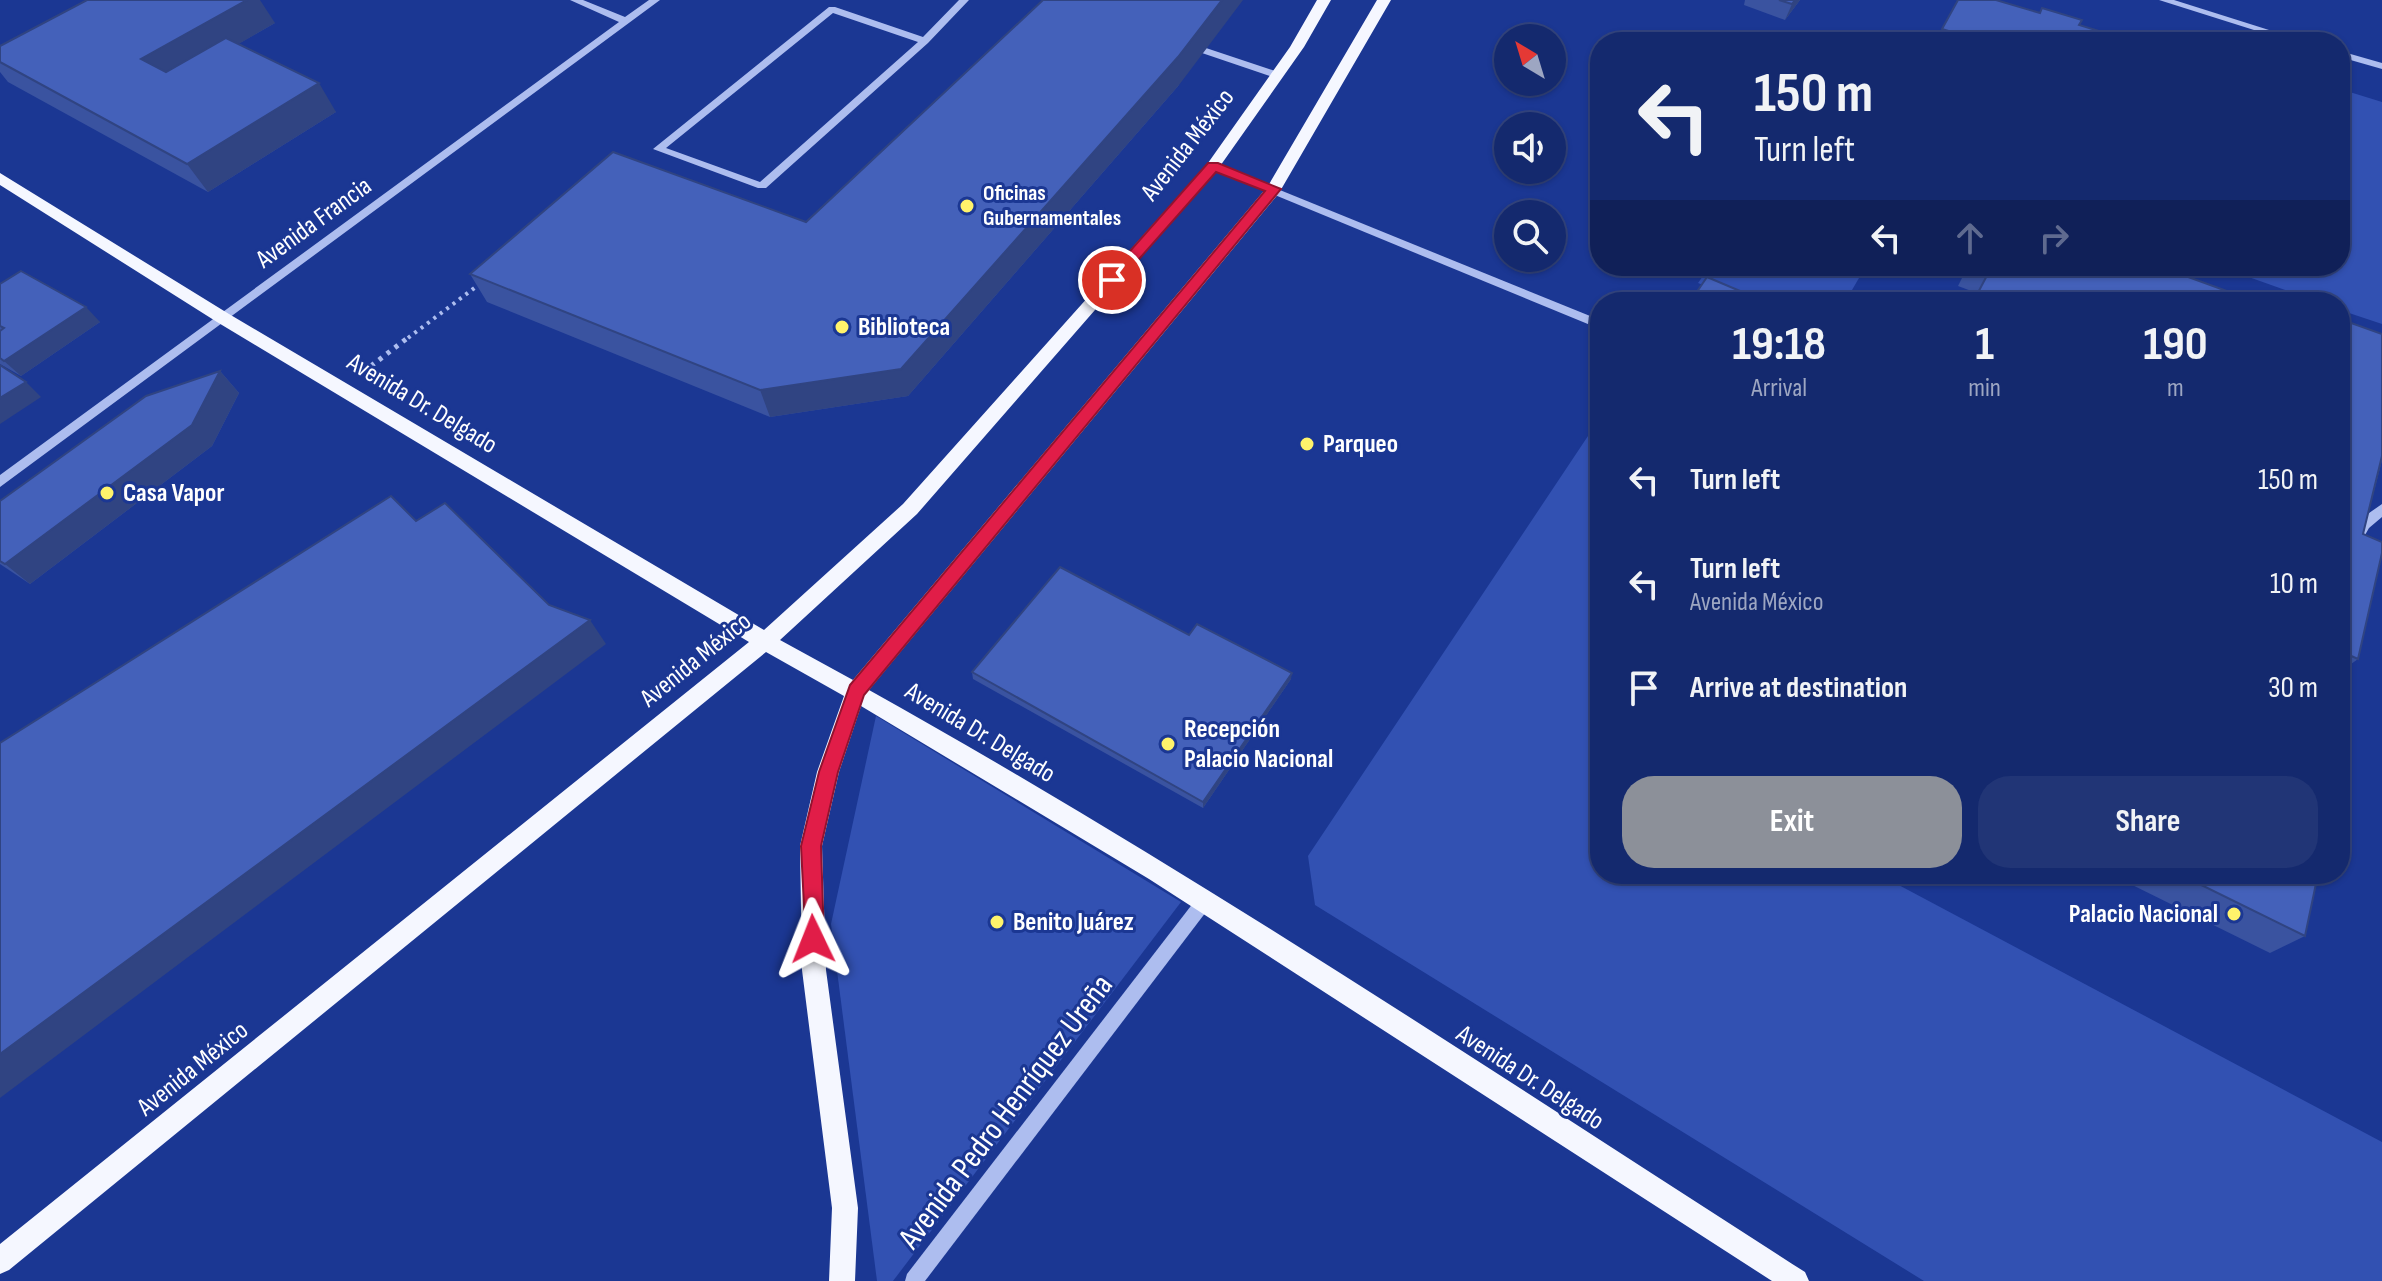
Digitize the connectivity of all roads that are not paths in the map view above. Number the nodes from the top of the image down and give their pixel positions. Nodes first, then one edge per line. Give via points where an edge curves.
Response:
1 (575, 0) edge
2 (655, 0) edge
3 (964, 0) edge
4 (1324, 0) edge
5 (1384, 0) edge
6 (2164, 0) edge
7 (626, 21) junction
8 (2269, 32) edge
9 (925, 41) junction
10 (1206, 51) edge
11 (2350, 57) edge
12 (2382, 66) edge
13 (1277, 75) junction
14 (1213, 166) junction
15 (0, 178) edge
16 (1274, 189) junction
17 (223, 318) junction
18 (1590, 321) edge
19 (0, 482) edge
20 (2382, 509) edge
21 (2350, 548) edge
22 (765, 641) junction
23 (856, 691) junction
24 (1203, 903) junction
25 (0, 1261) edge
26 (842, 1281) edge
27 (914, 1281) edge
28 (1796, 1281) edge

1 - 7 street
2 - 7 street, Avenida Francia
3 - 9 street
4 - 13 main road, Avenida México
5 - 16 main road
6 - 8 street
7 - 17 street, Avenida Francia
9 - 9 street via 762,186 658,149 832,9
10 - 13 street
11 - 12 street
13 - 14 main road, Avenida México
14 - 16 street
14 - 22 main road, Avenida México via 910,509
15 - 17 main road, Avenida Dr. Delgado
16 - 18 street
16 - 23 main road
17 - 19 street, Avenida Francia
17 - 22 main road, Avenida Dr. Delgado
20 - 21 street via 2364,524
22 - 23 main road, Avenida Dr. Delgado
22 - 25 main road, Avenida México
23 - 24 main road, Avenida Dr. Delgado
23 - 26 main road via 828,772 811,846 814,970 845,1208
24 - 27 street, Avenida Pedro Henríquez Ureña
24 - 28 main road, Avenida Dr. Delgado

